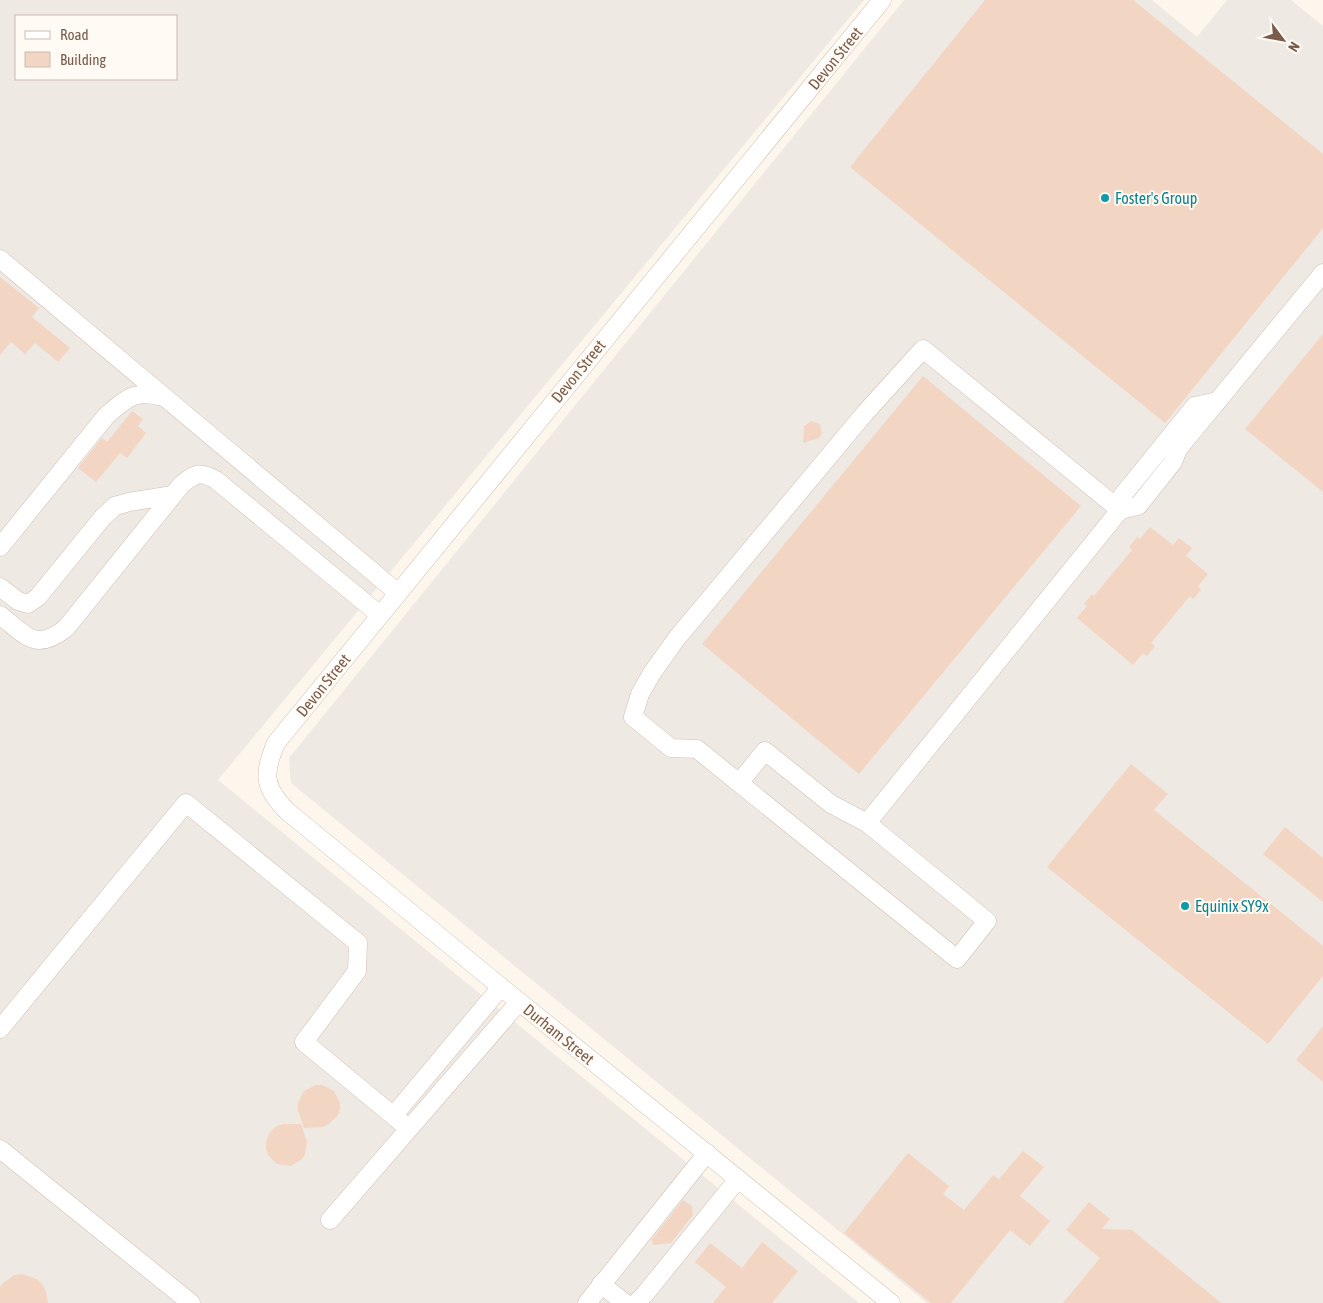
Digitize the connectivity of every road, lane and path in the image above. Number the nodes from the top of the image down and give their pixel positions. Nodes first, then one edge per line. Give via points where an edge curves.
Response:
1 (882, 0) edge
2 (0, 259) edge
3 (1323, 273) edge
4 (165, 397) junction
5 (1218, 400) junction
6 (173, 495) junction
7 (1120, 510) junction
8 (0, 548) edge
9 (0, 587) edge
10 (398, 593) junction
11 (380, 614) junction
12 (0, 615) edge
13 (276, 743) joint
14 (740, 783) junction
15 (867, 823) junction
16 (501, 987) junction
17 (519, 1002) junction
18 (0, 1029) edge
19 (394, 1115) junction
20 (408, 1128) junction
21 (0, 1149) edge
22 (707, 1153) junction
23 (738, 1178) junction
24 (330, 1220) dead end
25 (601, 1284) junction
26 (191, 1303) edge
27 (587, 1303) edge
28 (625, 1303) edge
29 (636, 1303) edge
30 (891, 1303) edge

1 - 10 street, Devon Street
2 - 4 street
3 - 5 street
4 - 8 street via 139,394 123,401 106,416
4 - 10 street
5 - 7 street via 1138,506
5 - 7 street via 1195,406 1122,496
6 - 9 street via 115,506 38,597 28,604 18,601
6 - 11 street via 194,474 206,474
6 - 12 street via 66,628 55,636 35,640
7 - 14 street via 923,349 865,413 677,638 640,694 633,717 671,748 698,749
7 - 15 street
10 - 11 street, Devon Street
11 - 13 street, Devon Street
13 - 16 street, Durham Street via 268,760 267,780 274,798
14 - 15 street via 765,751 831,804
14 - 15 street via 957,959 987,922
16 - 17 street, Durham Street
16 - 19 street
17 - 20 street
17 - 22 street, Durham Street
18 - 19 street via 186,803 358,943 357,971 304,1042
19 - 20 street
20 - 24 street
21 - 26 street
22 - 23 street, Durham Street
22 - 25 street
23 - 29 street
23 - 30 street, Durham Street
25 - 27 street
25 - 28 street

